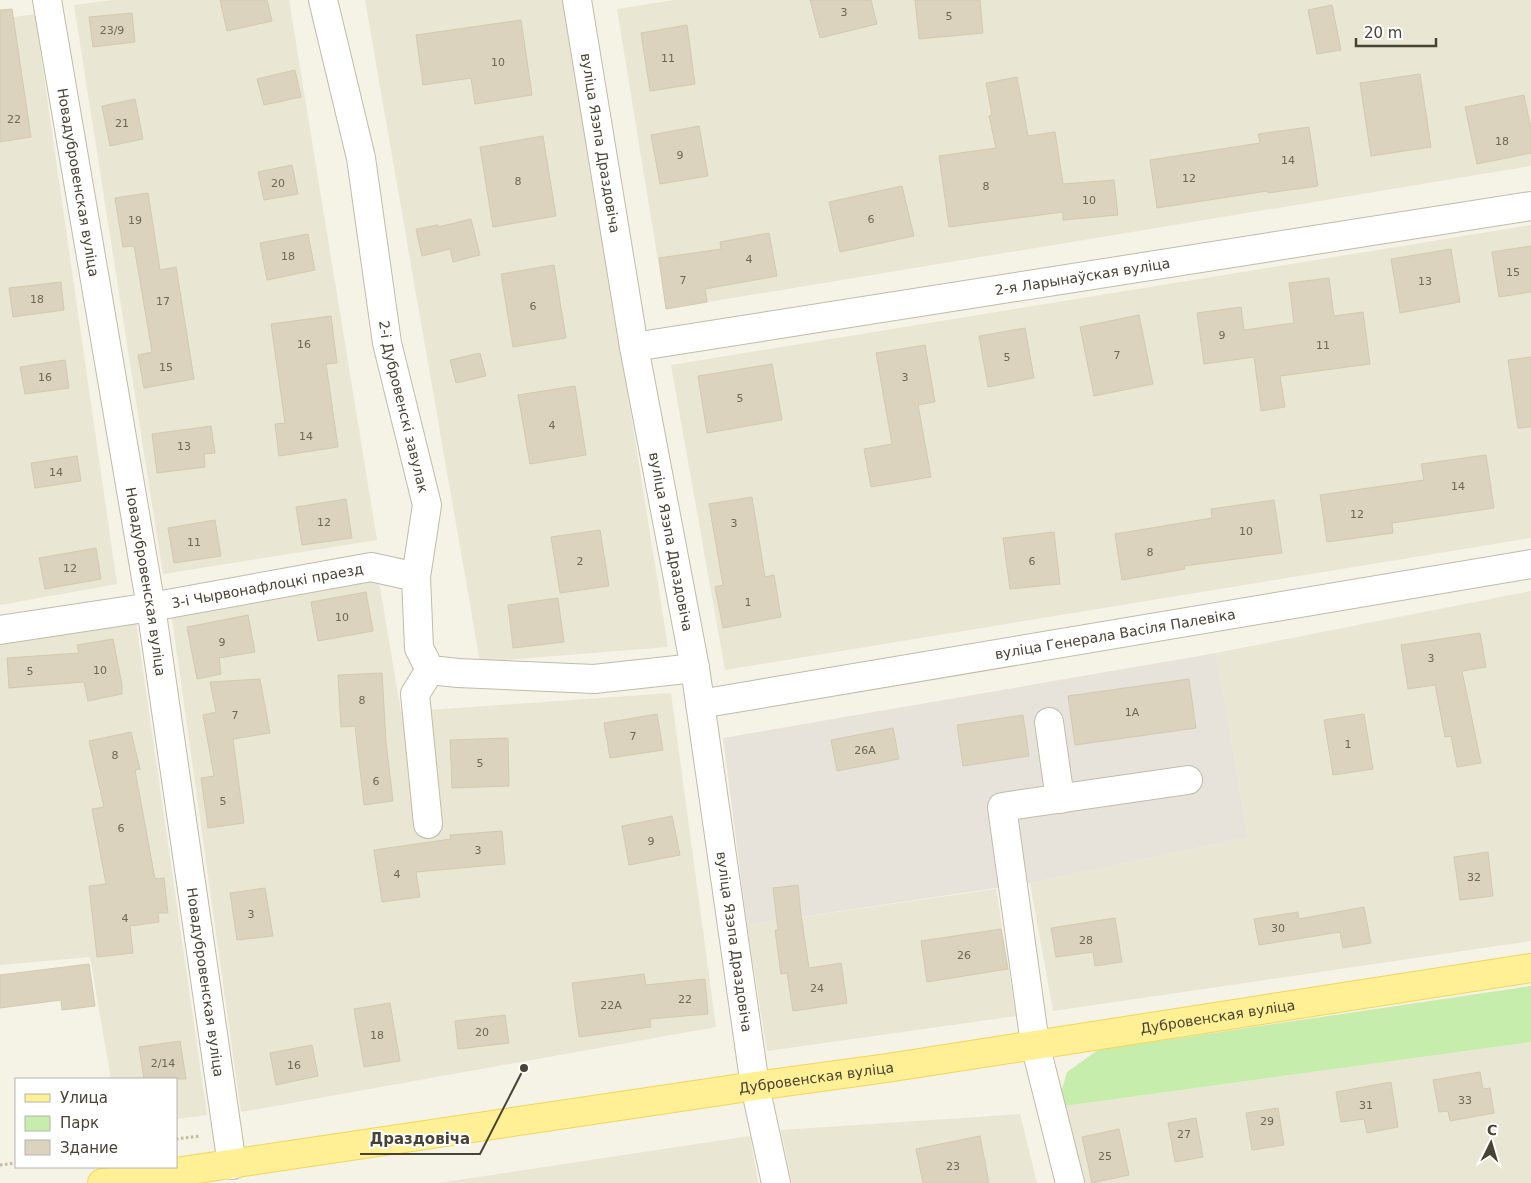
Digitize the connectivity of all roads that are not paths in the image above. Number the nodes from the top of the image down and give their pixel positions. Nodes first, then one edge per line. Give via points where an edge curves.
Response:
1 (47, 0) edge
2 (323, 0) edge
3 (577, 0) edge
4 (1531, 206) edge
5 (634, 347) junction
6 (1531, 564) edge
7 (416, 577) junction
8 (151, 606) junction
9 (0, 630) edge
10 (695, 668) junction
11 (430, 670) junction
12 (700, 704) junction
13 (1049, 722) dead end
14 (1188, 780) dead end
15 (1060, 799) junction
16 (428, 824) dead end
17 (1531, 968) edge
18 (1034, 1044) junction
19 (755, 1086) junction
20 (232, 1165) junction
21 (102, 1183) edge
22 (776, 1183) edge
23 (1070, 1183) edge

1 - 8 street, Новадубровенская вуліца
2 - 7 street, 2-і Дубровенскі завулак via 361,158 387,343 427,505
3 - 5 street, вуліца Язэпа Драздовіча
4 - 5 street, 2-я Ларынаўская вуліца
5 - 10 street, вуліца Язэпа Драздовіча
6 - 12 street, вуліца Генерала Васіля Палевіка
7 - 8 street, 3-і Чырвонафлоцкі праезд via 372,566
7 - 11 street, 2-і Дубровенскі завулак via 419,648
8 - 9 street, 3-і Чырвонафлоцкі праезд
8 - 20 street, Новадубровенская вуліца
10 - 11 street via 594,680
10 - 12 street, вуліца Язэпа Драздовіча
11 - 16 street via 415,694
12 - 19 street, вуліца Язэпа Драздовіча
13 - 15 street
14 - 15 street
15 - 18 street via 1002,807
17 - 18 main road, Дубровенская вуліца
18 - 19 main road, Дубровенская вуліца
18 - 23 street
19 - 20 main road, Дубровенская вуліца
19 - 22 street, вуліца Язэпа Драздовіча
20 - 21 main road, Дубровенская вуліца

